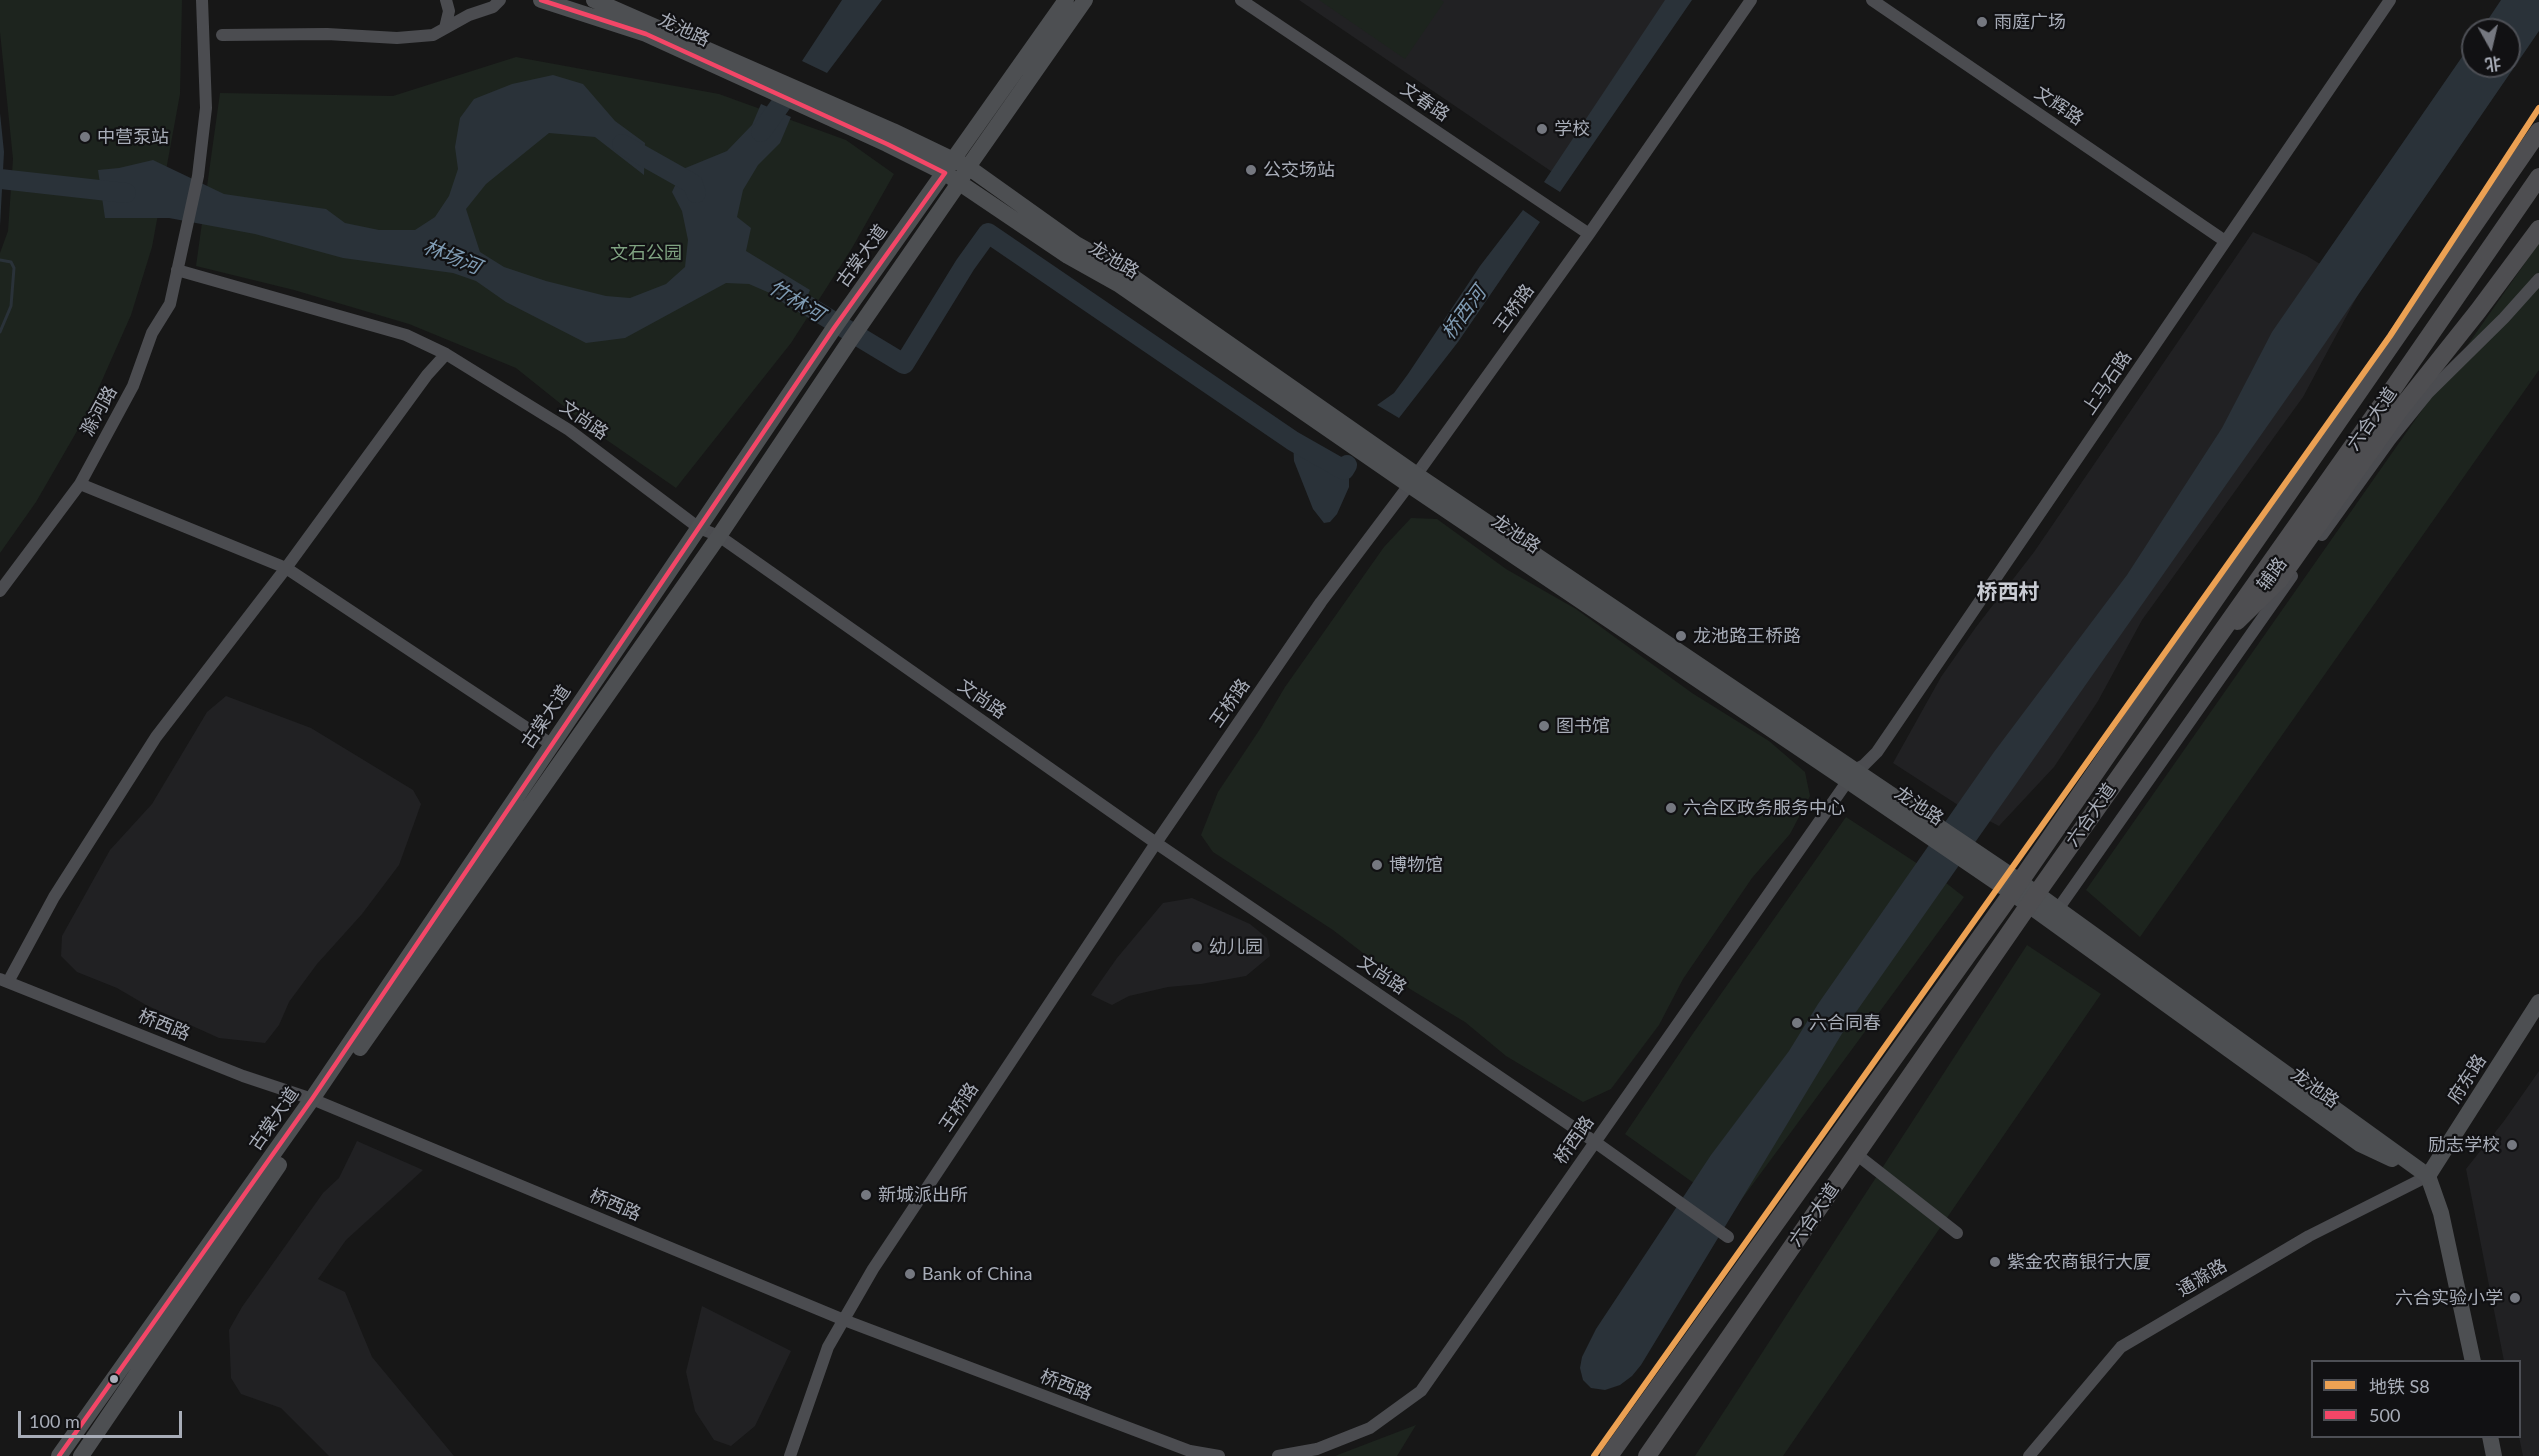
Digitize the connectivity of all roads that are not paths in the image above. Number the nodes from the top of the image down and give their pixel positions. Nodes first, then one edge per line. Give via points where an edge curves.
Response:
1 (202, 0) edge
2 (446, 0) edge
3 (500, 0) edge
4 (540, 0) edge
5 (594, 0) edge
6 (1066, 0) edge
7 (1085, 0) edge
8 (1242, 0) edge
9 (1751, 0) edge
10 (1872, 0) edge
11 (2390, 0) edge
12 (445, 28) junction
13 (222, 35) dead end
14 (2539, 131) edge
15 (957, 171) junction
16 (2539, 177) edge
17 (2539, 229) edge
18 (1589, 234) junction
19 (2225, 241) junction
20 (177, 270) junction
21 (2539, 279) edge
22 (446, 354) junction
23 (2414, 411) junction
24 (2384, 431) junction
25 (1413, 480) junction
26 (80, 484) junction
27 (699, 528) junction
28 (719, 536) junction
29 (286, 568) junction
30 (0, 591) edge
31 (2211, 644) junction
32 (551, 744) junction
33 (1852, 775) junction
34 (1156, 843) junction
35 (2016, 887) junction
36 (2033, 899) junction
37 (2058, 909) junction
38 (4, 981) edge
39 (2539, 1002) edge
40 (316, 1101) junction
41 (1595, 1142) junction
42 (1856, 1154) junction
43 (2428, 1176) junction
44 (1958, 1233) dead end
45 (1728, 1237) dead end
46 (844, 1320) junction
47 (2474, 1360) edge
48 (2490, 1438) edge
49 (59, 1456) edge
50 (81, 1456) edge
51 (790, 1456) edge
52 (1219, 1456) edge
53 (1278, 1456) edge
54 (1609, 1456) edge
55 (1647, 1456) edge
56 (2029, 1456) edge
57 (2494, 1456) edge

1 - 20 street, 滁河路 via 207,88 198,176
2 - 12 street via 449,11
3 - 12 street via 493,7
4 - 15 main road, 龙池路 via 646,33 745,81
5 - 15 main road, 龙池路
6 - 15 main road, 古棠大道
7 - 15 main road, 古棠大道
8 - 18 street, 文春路
9 - 18 street, 王桥路
10 - 19 street, 文辉路
11 - 19 street, 上马石路
12 - 13 street via 433,35 398,38
14 - 35 highway, 六合大道
15 - 25 main road, 龙池路 via 1068,256 1118,284
15 - 27 main road, 古棠大道 via 834,328
15 - 28 main road, 古棠大道
16 - 31 highway, 六合大道
17 - 24 highway
18 - 25 street, 王桥路
19 - 33 street, 上马石路 via 1877,752
20 - 22 street, 文尚路 via 406,335
20 - 26 street, 滁河路 via 170,304 152,333 133,386
21 - 23 street, 辅路
22 - 27 street, 文尚路 via 569,430
22 - 29 street
23 - 24 street
23 - 37 street, 辅路 via 2246,640
24 - 31 highway via 2279,580
25 - 33 main road, 龙池路
25 - 34 street, 王桥路 via 1321,603
26 - 29 street
26 - 30 street, 滁河路
27 - 28 street, 文尚路
27 - 32 main road, 古棠大道
28 - 34 street, 文尚路
28 - 40 main road, 古棠大道
29 - 32 street
29 - 38 street via 156,737
31 - 36 highway, 六合大道
32 - 40 main road, 古棠大道
33 - 35 main road, 龙池路
33 - 41 street, 桥西路
34 - 41 street, 文尚路
34 - 46 street, 王桥路 via 873,1269
35 - 36 main road, 龙池路
35 - 54 highway, 六合大道
36 - 37 main road, 龙池路
36 - 42 highway, 六合大道
36 - 43 main road, 龙池路 via 2360,1144
37 - 43 main road, 龙池路
38 - 40 street, 桥西路
39 - 43 main road, 府东路
40 - 46 street, 桥西路
40 - 49 main road, 古棠大道
40 - 50 main road, 古棠大道
41 - 45 street, 文尚路
41 - 53 street, 桥西路 via 1421,1391 1370,1428 1317,1449
42 - 44 street
42 - 55 highway, 六合大道
43 - 47 main road via 2441,1214
43 - 56 street, 通滁路 via 2309,1236 2121,1347
46 - 51 street, 王桥路 via 828,1347
46 - 52 street, 桥西路 via 1190,1451
48 - 57 main road

